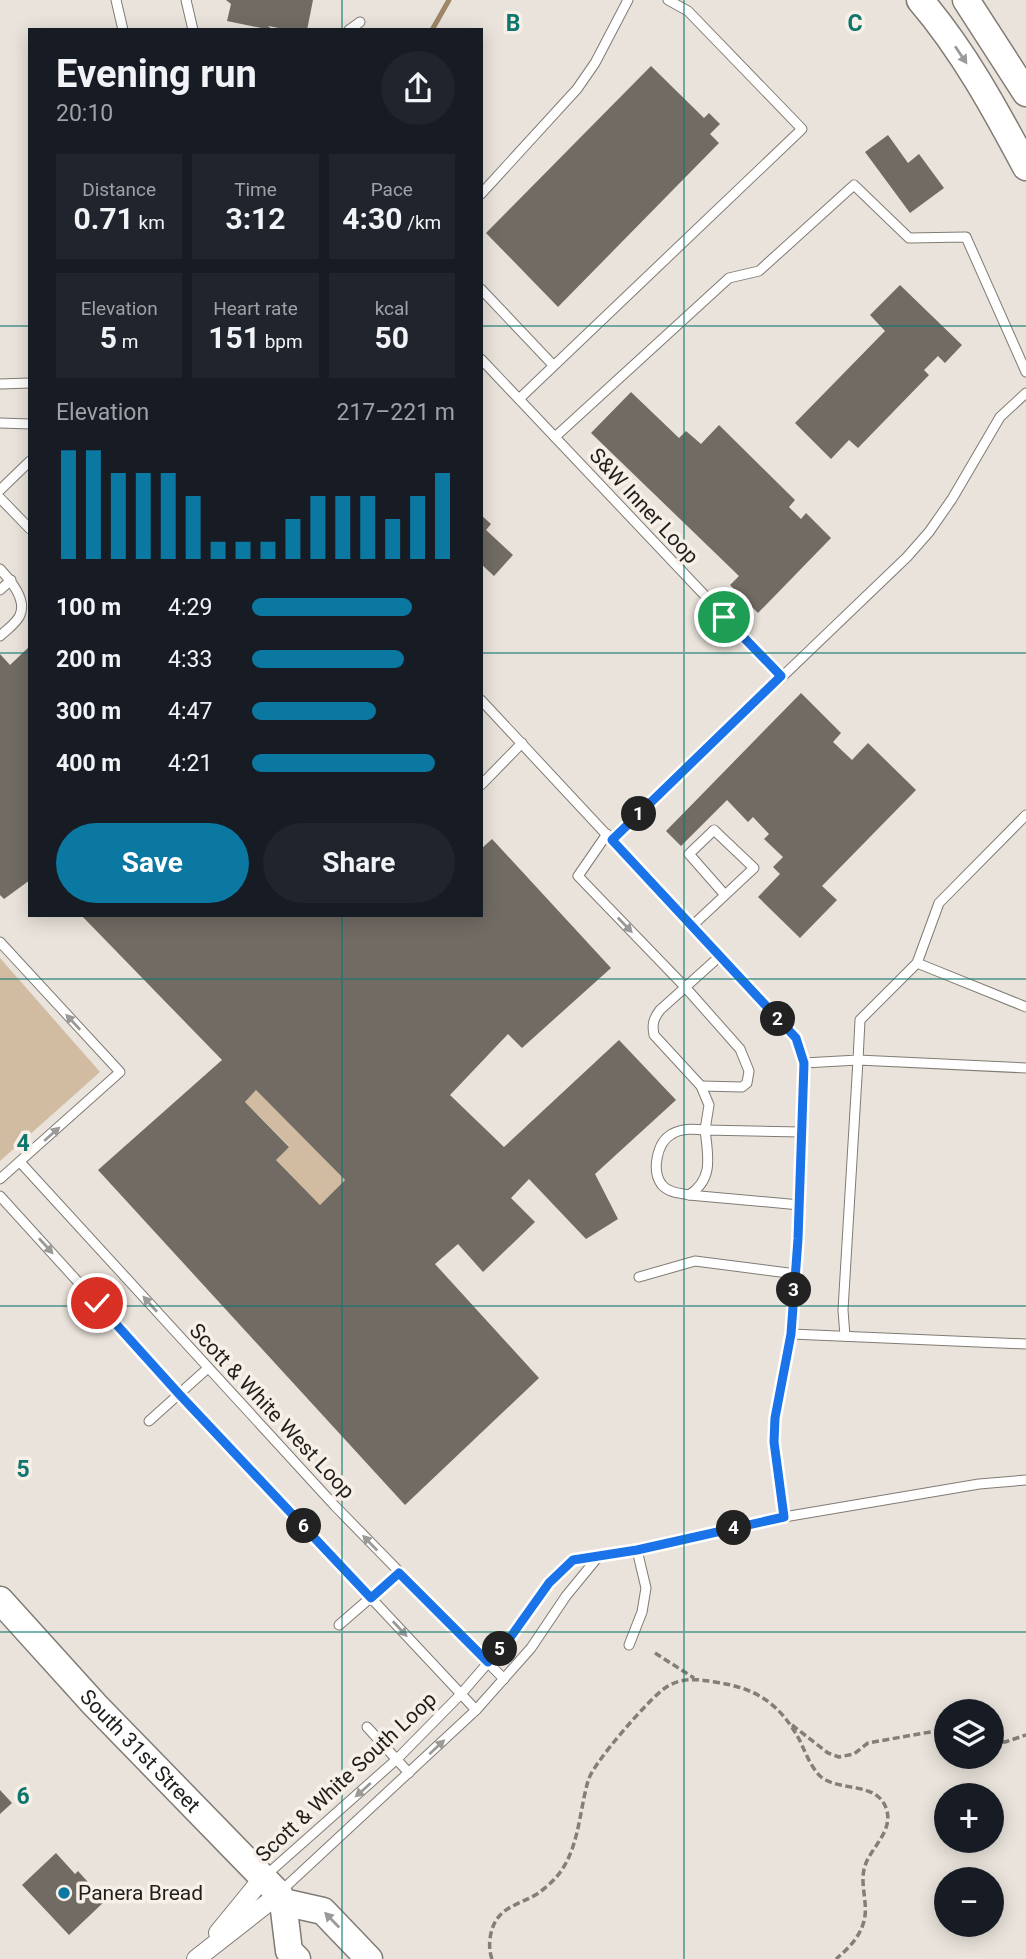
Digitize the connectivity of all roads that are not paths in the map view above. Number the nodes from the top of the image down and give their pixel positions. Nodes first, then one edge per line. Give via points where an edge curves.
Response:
1 (116, 0) edge
2 (186, 0) edge
3 (628, 0) edge
4 (668, 0) edge
5 (920, 0) edge
6 (966, 0) edge
7 (360, 22) dead end
8 (123, 28) edge
9 (193, 28) edge
10 (352, 28) edge
11 (1026, 93) edge
12 (1026, 167) edge
13 (483, 192) edge
14 (483, 291) edge
15 (483, 361) edge
16 (554, 365) junction
17 (1026, 372) edge
18 (28, 383) edge
19 (0, 384) edge
20 (1026, 393) edge
21 (519, 399) junction
22 (0, 423) edge
23 (28, 424) edge
24 (555, 437) junction
25 (28, 463) edge
26 (0, 490) edge
27 (0, 498) edge
28 (28, 525) edge
29 (0, 569) edge
30 (11, 580) junction
31 (0, 590) edge
32 (0, 636) edge
33 (781, 676) junction
34 (483, 702) edge
35 (522, 743) junction
36 (483, 783) edge
37 (1026, 815) edge
38 (610, 837) junction
39 (725, 895) junction
40 (692, 926) junction
41 (0, 942) edge
42 (720, 956) junction
43 (917, 963) junction
44 (686, 988) junction
45 (1026, 1007) edge
46 (858, 1060) junction
47 (804, 1063) junction
48 (1026, 1068) edge
49 (701, 1086) junction
50 (705, 1129) junction
51 (802, 1132) junction
52 (20, 1162) junction
53 (0, 1179) edge
54 (689, 1195) junction
55 (0, 1196) edge
56 (800, 1205) junction
57 (796, 1274) junction
58 (639, 1277) dead end
59 (791, 1334) junction
60 (845, 1336) junction
61 (1026, 1344) edge
62 (208, 1368) junction
63 (179, 1394) junction
64 (149, 1422) dead end
65 (1026, 1479) edge
66 (784, 1517) junction
67 (637, 1550) junction
68 (598, 1557) junction
69 (399, 1573) junction
70 (371, 1598) junction
71 (0, 1600) edge
72 (338, 1625) dead end
73 (629, 1645) dead end
74 (488, 1662) junction
75 (504, 1679) junction
76 (461, 1694) junction
77 (477, 1710) junction
78 (367, 1727) dead end
79 (397, 1759) junction
80 (409, 1773) junction
81 (275, 1891) junction
82 (196, 1959) edge
83 (298, 1959) edge
84 (369, 1959) edge

1 - 8 lane
2 - 9 lane
3 - 13 lane via 577,89
4 - 16 lane via 688,11 802,129
5 -> 12 main road via 966,61
6 - 11 main road
7 - 10 lane
14 - 16 lane
15 - 21 lane, S&W Inner Loop
16 - 21 lane
17 - 24 lane via 966,237 909,238 854,185 759,271 729,278
18 - 19 lane
20 - 33 lane via 1000,417 929,532
21 - 24 lane, S&W Inner Loop
22 - 23 lane
24 - 33 lane, S&W Inner Loop
25 - 26 lane
27 - 28 lane
29 - 30 lane
30 - 31 lane
30 - 32 lane via 21,611
33 - 38 lane
34 - 35 lane
35 - 36 lane
35 - 38 lane
37 - 43 lane via 939,903
38 - 40 lane
38 -> 44 lane via 578,876
39 - 39 lane via 754,868 714,830 689,854
39 - 40 lane
40 - 42 lane
52 -> 41 lane via 120,1072
42 - 44 lane
42 - 47 lane via 796,1038
43 - 45 lane
43 - 46 lane via 860,1020
44 - 49 lane via 660,1010 652,1027 654,1035
44 - 49 lane via 740,1049 750,1071 742,1087
46 - 47 lane
46 - 48 lane
46 - 60 lane
47 - 51 lane
49 - 50 lane via 709,1105
50 - 51 lane
50 - 54 lane via 708,1171 704,1182
50 - 54 lane via 673,1133 657,1158 663,1185
51 - 56 lane
52 - 53 lane
62 -> 52 lane, Scott & White West Loop
54 - 56 lane
55 -> 63 lane
56 - 57 lane
57 - 58 lane via 695,1261
57 - 59 lane
59 - 60 lane
59 - 66 lane via 774,1430
60 - 61 lane
62 - 63 lane
69 -> 62 lane, Scott & White West Loop
63 - 64 lane
63 - 70 lane
65 - 66 lane, Scott & White South Loop
66 - 67 lane, Scott & White South Loop
67 - 68 lane, Scott & White South Loop
67 - 73 lane via 646,1588
68 - 74 lane, Scott & White South Loop via 573,1560 557,1575
68 - 75 lane, Scott & White South Loop
69 - 70 lane
69 - 74 lane, Scott & White West Loop
70 - 72 lane
70 -> 76 lane
71 - 81 main road, South 31st Street
74 - 75 lane, Scott & White West Loop
74 - 76 lane, Scott & White South Loop
75 - 77 lane, Scott & White South Loop
76 - 77 lane
76 - 79 lane, Scott & White South Loop
80 -> 77 lane, Scott & White South Loop
78 - 79 lane
79 - 80 lane
79 -> 81 lane, Scott & White South Loop
80 - 81 lane, Scott & White South Loop
81 - 82 street
81 - 83 main road via 289,1951
84 -> 81 main road via 323,1911

